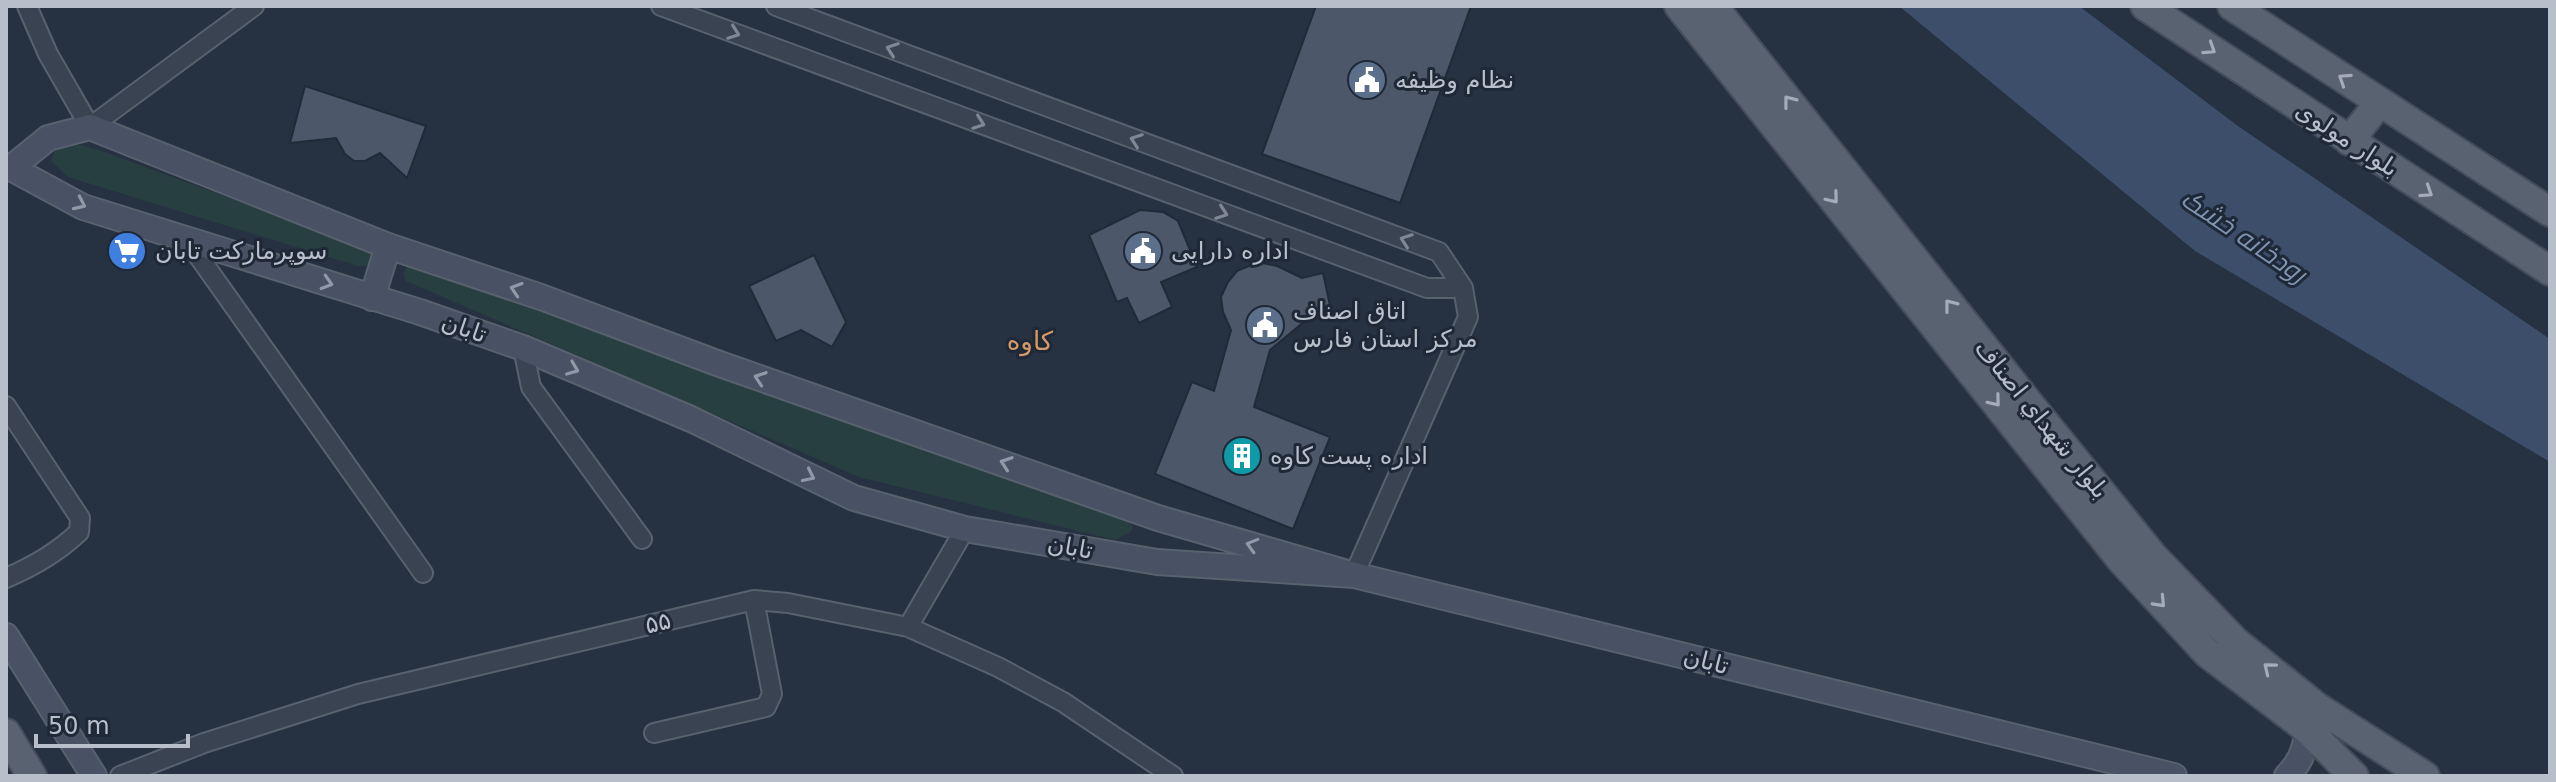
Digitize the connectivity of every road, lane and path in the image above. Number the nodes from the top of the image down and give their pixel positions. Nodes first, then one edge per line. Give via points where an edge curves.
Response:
1 (27, 6) edge
2 (254, 6) edge
3 (661, 6) edge
4 (776, 6) edge
5 (1679, 6) edge
6 (1713, 6) edge
7 (2145, 6) edge
8 (2232, 6) edge
9 (2380, 102) junction
10 (90, 127) junction
11 (2349, 141) junction
12 (8, 167) edge
13 (2550, 212) edge
14 (187, 240) junction
15 (388, 246) junction
16 (2550, 271) edge
17 (1463, 288) junction
18 (372, 298) junction
19 (523, 348) junction
20 (6, 406) edge
21 (965, 529) junction
22 (642, 539) dead end
23 (423, 573) dead end
24 (1354, 575) junction
25 (6, 578) edge
26 (754, 600) junction
27 (908, 627) junction
28 (6, 636) edge
29 (2312, 718) junction
30 (6, 733) edge
31 (654, 733) dead end
32 (32, 776) edge
33 (94, 776) edge
34 (120, 776) edge
35 (1173, 776) edge
36 (2174, 776) edge
37 (2287, 776) edge
38 (2354, 776) edge
39 (2387, 776) edge
40 (2425, 776) edge

1 - 10 street
2 - 10 street
3 -> 17 street via 1427,288
17 -> 4 street via 1439,252
5 -> 29 main road, بلوار شهداي اصناف via 2122,561 2207,653
29 -> 6 main road, بلوار شهداي اصناف via 2153,556
7 -> 11 main road, بلوار مولوی
9 -> 8 main road, بلوار مولوی
9 - 11 main road
9 - 13 main road, بلوار مولوی
10 - 12 street via 48,138
10 - 15 street
11 -> 16 main road, بلوار مولوی
12 -> 14 street, تابان via 83,207
14 -> 18 street, تابان
14 - 23 street
15 - 18 street
24 -> 15 street via 1158,518
17 - 24 street via 1468,317
18 - 19 street, تابان
19 -> 21 street, تابان via 691,419 854,498
19 - 22 street via 531,387
20 - 25 street via 80,518 79,532 67,543
21 - 24 street, تابان via 1157,562
21 - 27 street
24 - 36 street, تابان
26 - 27 street, ۵۵
26 - 31 street via 772,694 766,707
26 - 34 street, ۵۵ via 358,694
27 - 35 street, ۵۵ via 1063,702
28 - 33 street
29 - 37 street via 2304,751
29 - 38 main road, بلوار شهداي اصناف
29 - 39 main road
29 - 40 main road, بلوار شهداي اصناف
30 - 32 main road

